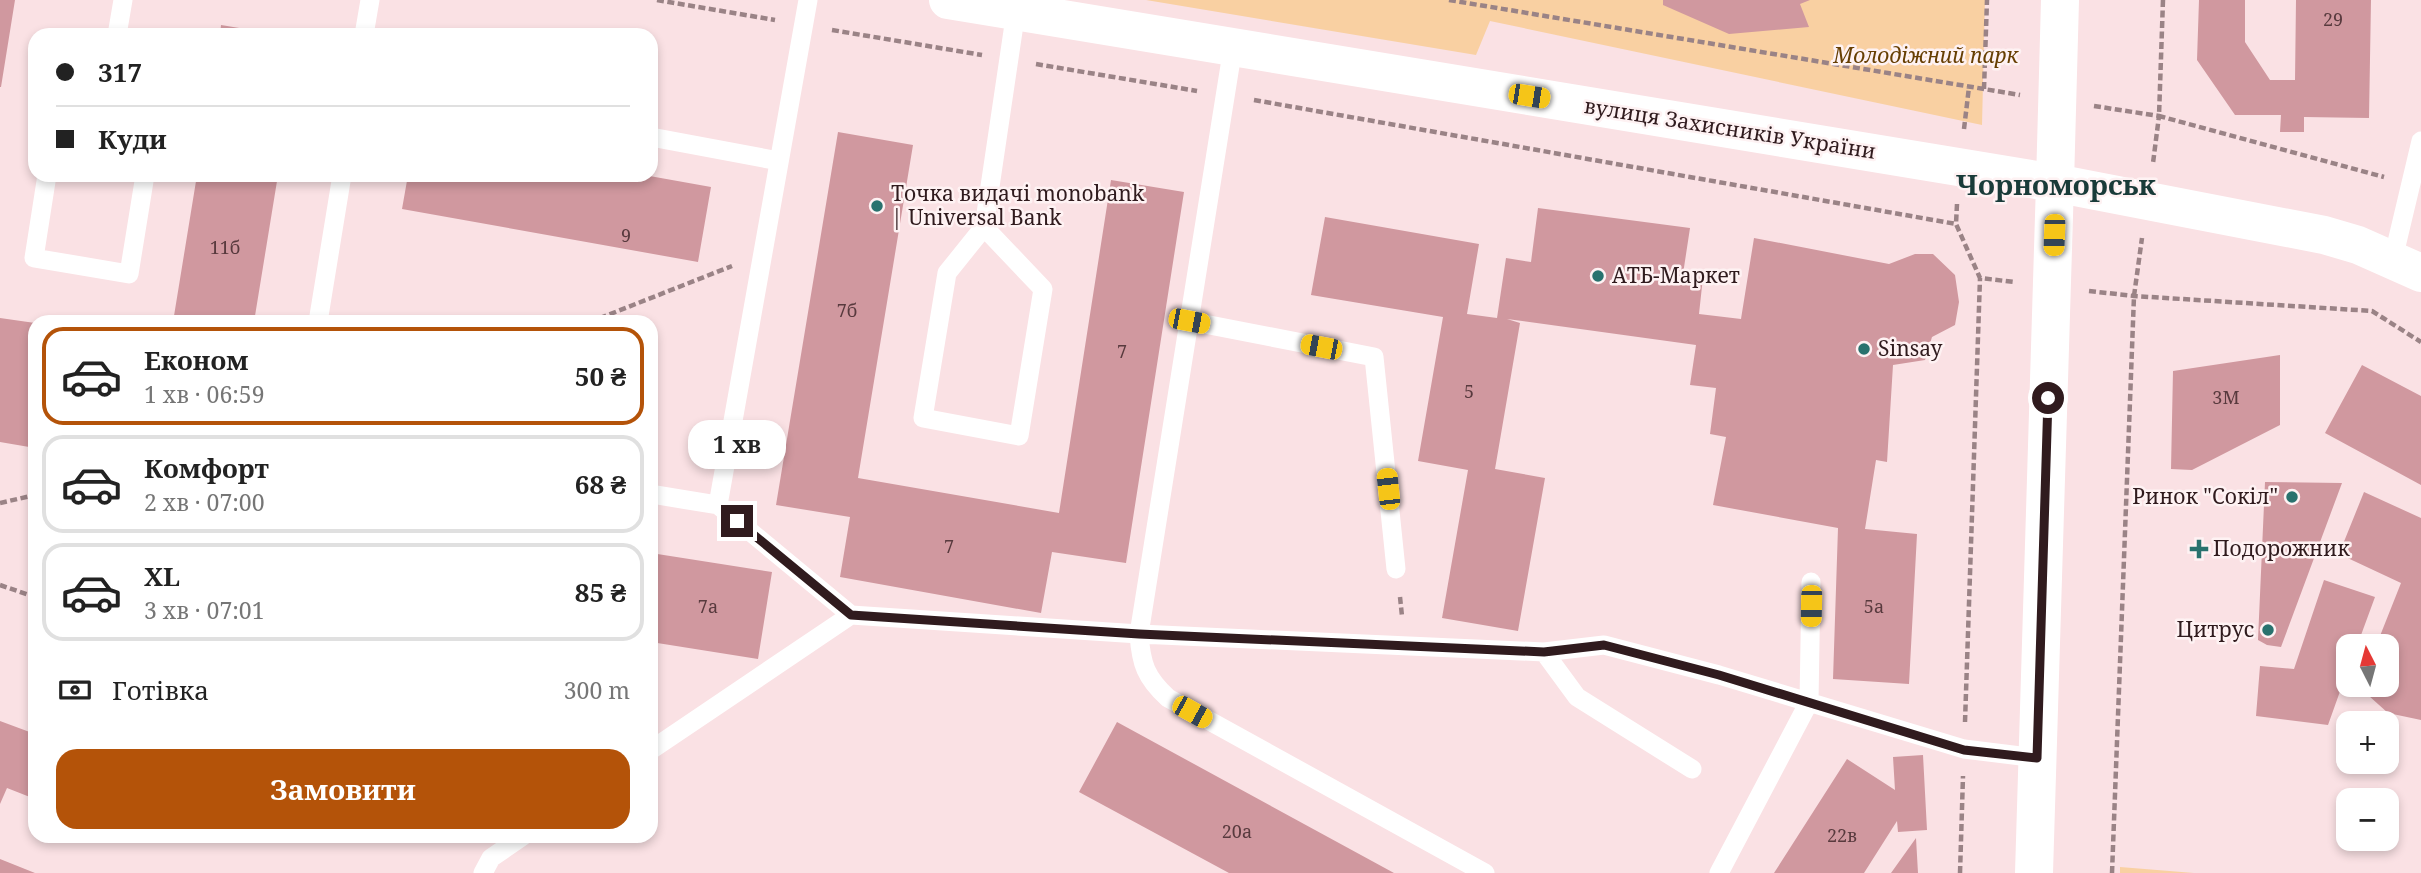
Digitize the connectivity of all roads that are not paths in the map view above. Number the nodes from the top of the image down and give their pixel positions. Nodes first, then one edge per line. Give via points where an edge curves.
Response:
1 (123, 0) edge
2 (370, 0) edge
3 (808, 0) edge
4 (948, 0) edge
5 (2060, 0) edge
6 (1016, 11) junction
7 (118, 28) edge
8 (365, 28) edge
9 (1233, 47) junction
10 (658, 138) edge
11 (2421, 141) edge
12 (779, 161) junction
13 (46, 182) edge
14 (144, 182) edge
15 (341, 182) edge
16 (2055, 183) junction
17 (984, 227) junction
18 (2407, 266) edge
19 (319, 315) edge
20 (1189, 321) junction
21 (658, 495) edge
22 (718, 505) junction
23 (1396, 569) road end
24 (1811, 582) dead end
25 (851, 615) junction
26 (1139, 634) junction
27 (1544, 652) junction
28 (1809, 702) junction
29 (658, 745) edge
30 (2037, 758) junction
31 (1692, 769) dead end
32 (513, 843) edge
33 (482, 873) edge
34 (1485, 873) edge
35 (1719, 873) edge
36 (2034, 873) edge

1 - 7 lane
2 - 8 lane
3 - 12 lane
4 - 6 main road, вулиця Захисників України
5 - 16 main road
6 - 9 main road, вулиця Захисників України
6 - 17 lane
9 - 16 main road, вулиця Захисників України
9 - 20 lane
10 - 12 lane
11 - 18 lane via 2411,184
12 - 22 lane
13 - 14 lane via 34,258 129,274
15 - 19 lane
16 - 18 main road, вулиця Захисників України via 2323,235
16 - 30 main road
17 - 17 lane via 947,273 923,418 1019,436 1044,289
20 - 23 lane via 1374,357
20 - 26 lane
21 - 22 lane
22 - 25 lane
24 - 28 lane
25 - 26 lane
25 - 29 lane
26 - 27 lane
26 - 34 lane via 1141,659 1152,683 1168,698
27 - 28 lane via 1604,645
27 - 31 lane via 1577,696
28 - 30 lane via 1964,750
28 - 35 lane
30 - 36 main road
32 - 33 lane via 491,859

